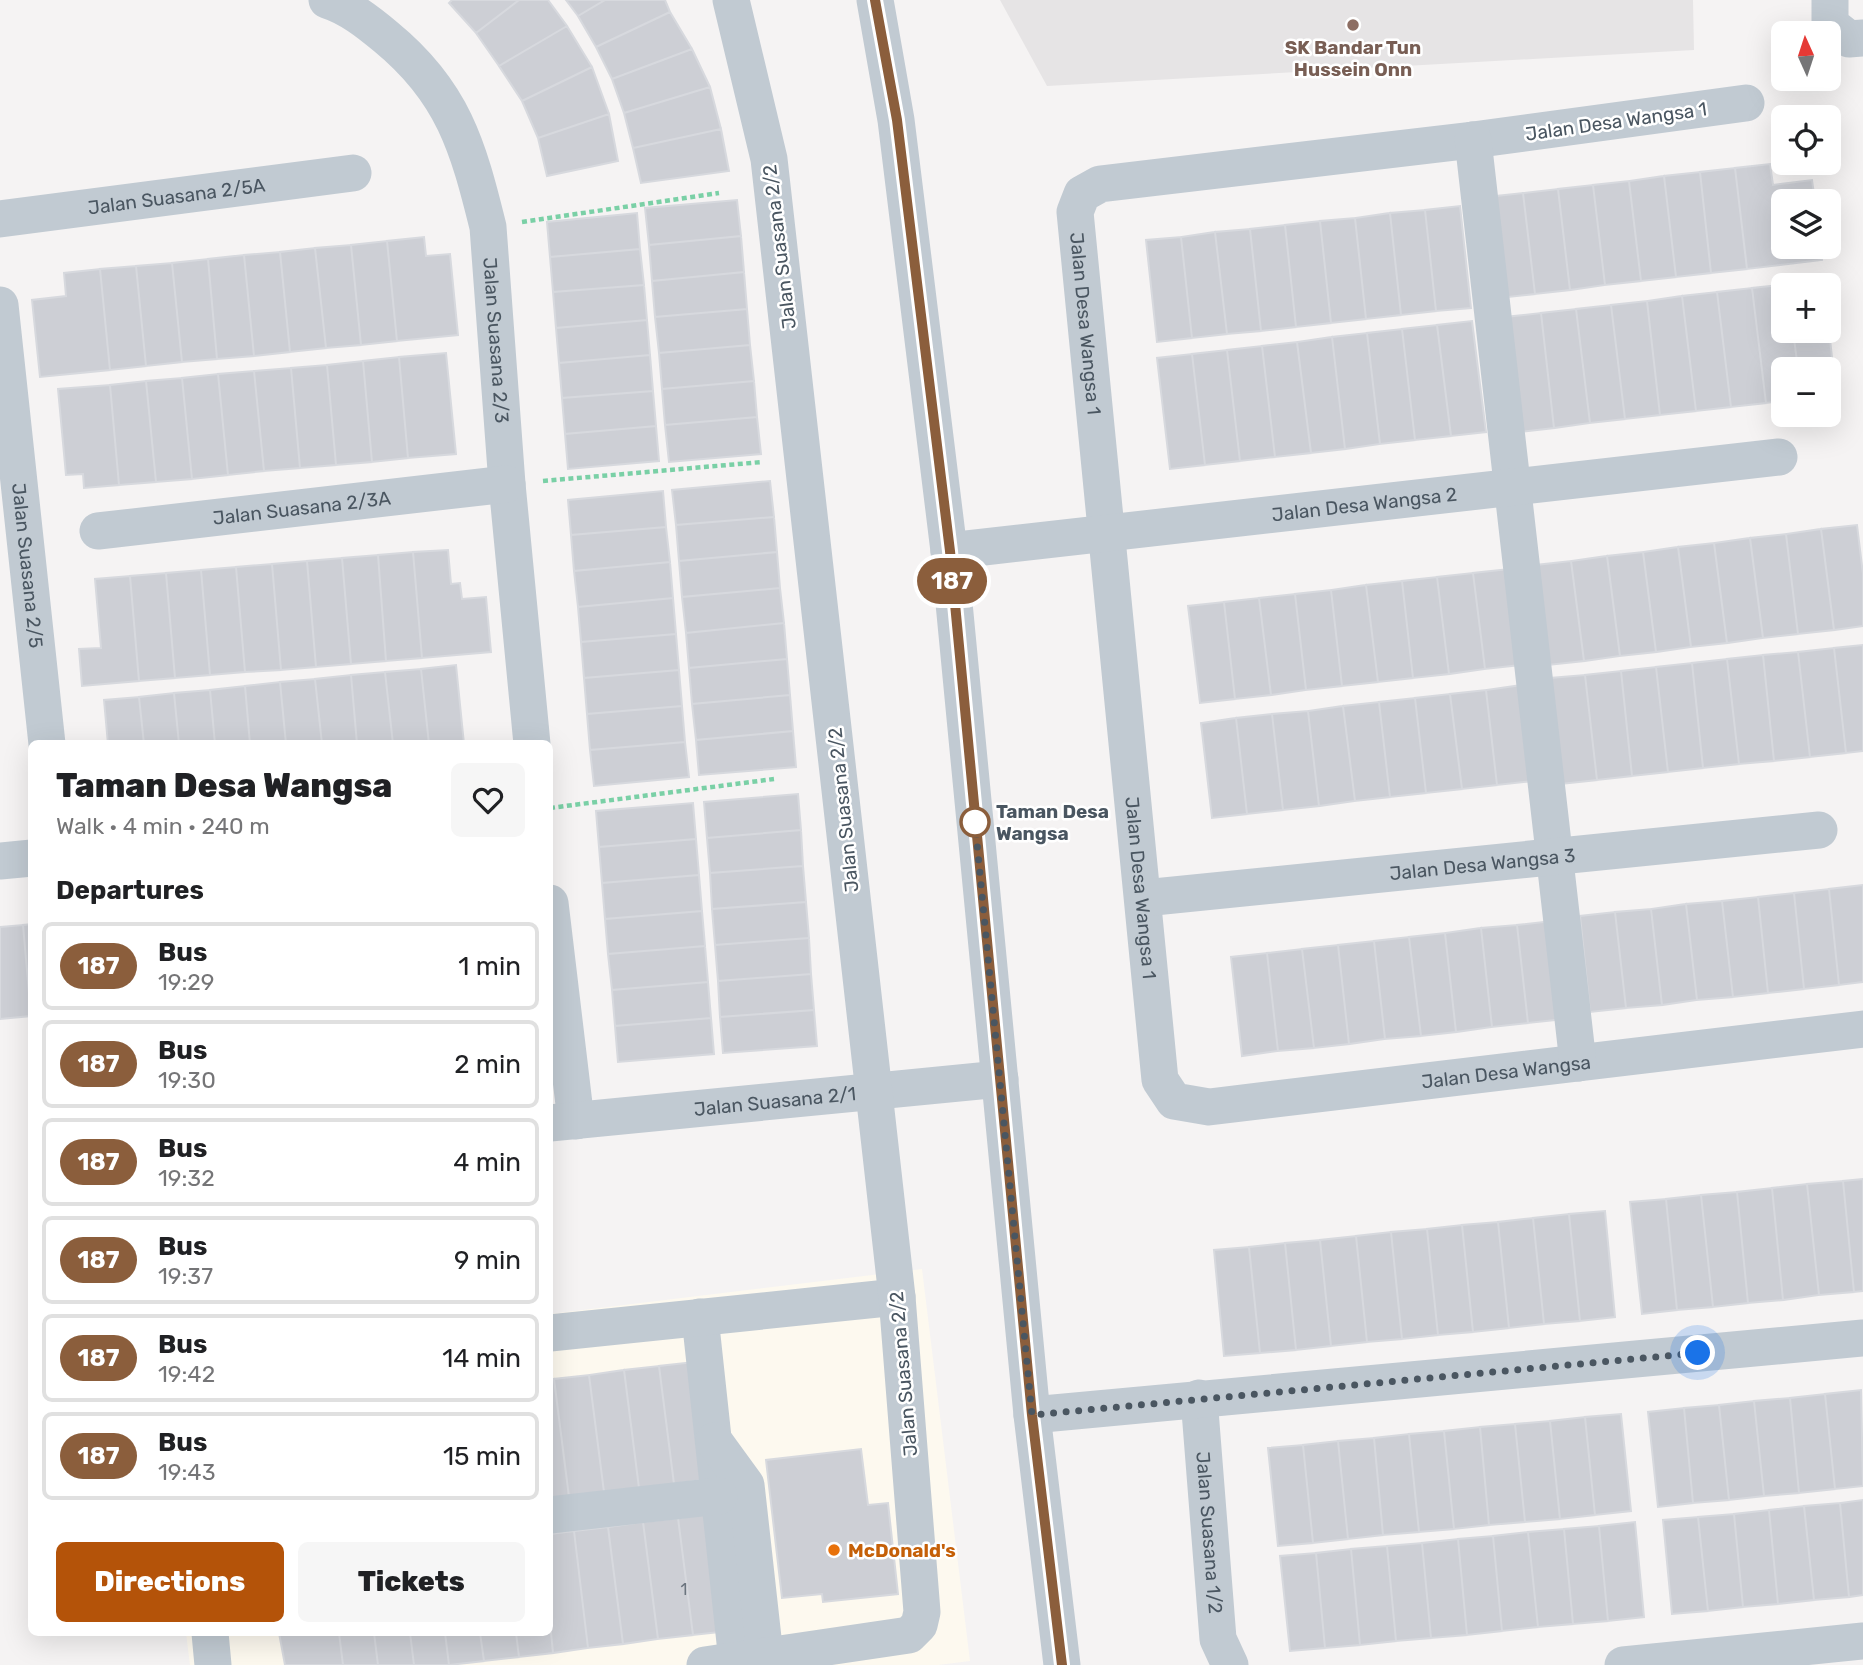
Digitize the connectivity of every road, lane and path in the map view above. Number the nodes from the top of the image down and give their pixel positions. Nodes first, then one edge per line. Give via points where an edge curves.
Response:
1 (327, 0) edge
2 (731, 0) edge
3 (875, 0) edge
4 (1830, 0) edge
5 (1863, 38) edge
6 (1746, 103) dead end
7 (1473, 140) junction
8 (354, 173) dead end
9 (719, 193) dead end
10 (0, 219) edge
11 (488, 227) junction
12 (0, 305) edge
13 (1779, 457) dead end
14 (762, 462) dead end
15 (507, 484) junction
16 (1510, 488) junction
17 (98, 531) dead end
18 (1107, 534) junction
19 (950, 551) junction
20 (47, 740) edge
21 (532, 740) edge
22 (774, 779) dead end
23 (553, 808) edge
24 (1819, 830) dead end
25 (1553, 857) junction
26 (28, 858) edge
27 (0, 861) edge
28 (1144, 898) junction
29 (553, 954) edge
30 (1863, 1029) edge
31 (1578, 1063) junction
32 (1000, 1079) junction
33 (1160, 1080) joint
34 (875, 1092) junction
35 (563, 1122) edge
36 (897, 1297) junction
37 (699, 1317) junction
38 (553, 1333) edge
39 (1863, 1338) edge
40 (1199, 1398) junction
41 (1032, 1415) junction
42 (713, 1439) junction
43 (719, 1496) junction
44 (553, 1515) edge
45 (211, 1636) edge
46 (1863, 1641) edge
47 (736, 1661) edge
48 (213, 1665) edge
49 (1062, 1665) edge
50 (1230, 1665) edge
51 (1623, 1665) edge

1 - 11 street, Jalan Suasana 2/3 via 370,24 411,57 444,99 459,131
2 - 34 street, Jalan Suasana 2/2 via 769,159
3 - 19 street via 897,120
4 - 5 street via 1830,24 1849,39
6 - 7 street, Jalan Desa Wangsa 1
7 - 16 street
7 - 18 street, Jalan Desa Wangsa 1 via 1100,184 1082,194 1075,212
8 - 10 street, Jalan Suasana 2/5A
9 - 11 path
11 - 15 street, Jalan Suasana 2/3
12 - 20 street, Jalan Suasana 2/5
13 - 16 street, Jalan Desa Wangsa 2
14 - 15 path
15 - 17 street, Jalan Suasana 2/3A
15 - 21 street, Jalan Suasana 2/3
16 - 18 street, Jalan Desa Wangsa 2
16 - 25 street
18 - 19 street, Jalan Desa Wangsa 2
18 - 28 street, Jalan Desa Wangsa 1
19 - 32 street
22 - 23 path
24 - 25 street, Jalan Desa Wangsa 3
25 - 28 street, Jalan Desa Wangsa 3
25 - 31 street
26 - 27 street
28 - 33 street, Jalan Desa Wangsa 1
29 - 35 street
30 - 31 street, Jalan Desa Wangsa
31 - 33 street, Jalan Desa Wangsa via 1209,1107 1174,1101
32 - 34 street, Jalan Suasana 2/1
32 - 41 street
34 - 35 street, Jalan Suasana 2/1
34 - 36 street, Jalan Suasana 2/2
36 - 37 street
36 - 47 street, Jalan Suasana 2/2 via 922,1612 919,1625 909,1635
37 - 38 street
37 - 42 street
39 - 40 street
40 - 41 street
40 - 50 street, Jalan Suasana 1/2 via 1218,1639
41 - 49 street
42 - 43 street
42 - 47 street via 746,1485
43 - 44 street
43 - 47 street
45 - 48 street
46 - 51 street

